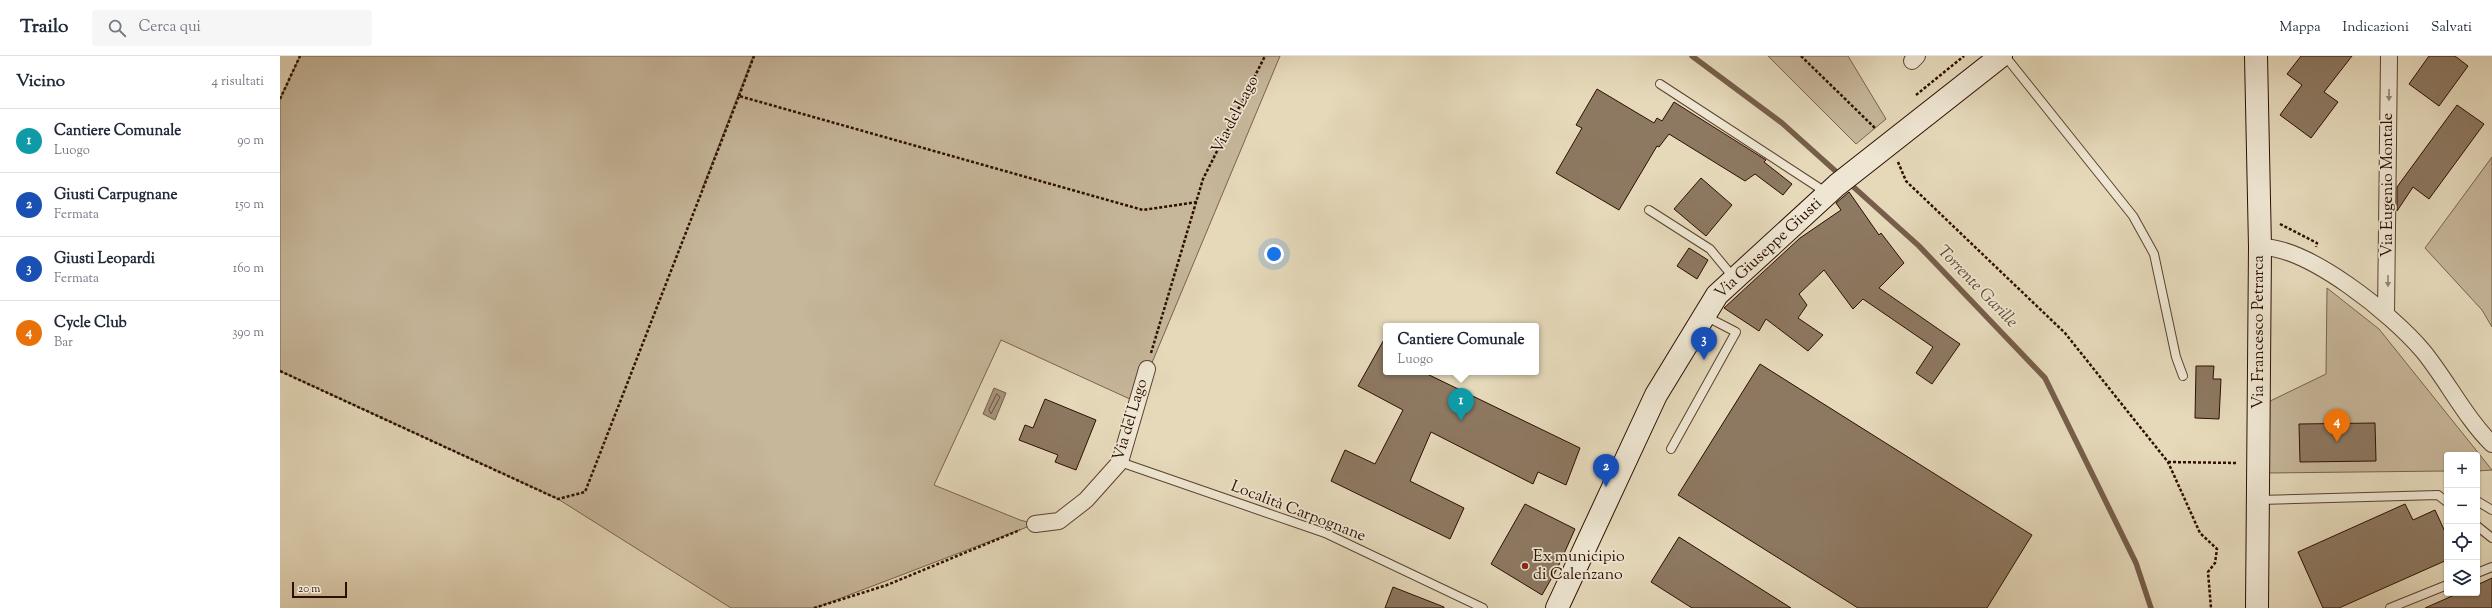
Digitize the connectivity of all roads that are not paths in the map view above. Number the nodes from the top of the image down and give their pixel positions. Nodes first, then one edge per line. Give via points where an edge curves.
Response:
1 (2001, 56) edge
2 (2005, 56) edge
3 (2256, 56) edge
4 (2389, 56) edge
5 (1660, 84) dead end
6 (1832, 190) junction
7 (1649, 210) dead end
8 (2260, 247) junction
9 (1735, 279) junction
10 (2386, 314) junction
11 (1704, 316) junction
12 (1147, 369) road end
13 (2184, 376) dead end
14 (2492, 444) edge
15 (1671, 449) dead end
16 (1120, 462) junction
17 (2443, 495) edge
18 (2259, 500) junction
19 (2480, 503) edge
20 (2492, 510) edge
21 (1035, 524) road end
22 (2480, 528) edge
23 (2492, 538) edge
24 (2492, 567) edge
25 (2480, 572) edge
26 (2444, 586) edge
27 (1483, 608) edge
28 (1557, 608) edge
29 (2257, 608) edge
30 (2390, 608) edge

1 - 6 street, Via Giuseppe Giusti
2 - 13 lane via 2133,216 2151,248 2162,287 2176,357
3 - 8 street, Via Francesco Petrarca
4 -> 10 street, Via Eugenio Montale
5 - 6 lane
6 - 9 street, Via Giuseppe Giusti
7 - 9 lane via 1710,249
8 - 10 street via 2271,247 2314,265
8 - 18 street, Via Francesco Petrarca
9 - 11 street, Via Giuseppe Giusti via 1717,295
10 - 14 street via 2423,351
11 - 15 lane via 1736,332
11 - 28 street, Via Giuseppe Giusti via 1656,395
12 - 16 street, Via del Lago
16 - 21 street, Via del Lago via 1086,500 1059,521
16 - 27 lane, Località Carpognane via 1325,534
17 - 18 lane
18 - 29 street, Via Francesco Petrarca
19 - 20 lane
22 - 23 lane
24 - 25 lane
26 - 30 lane

